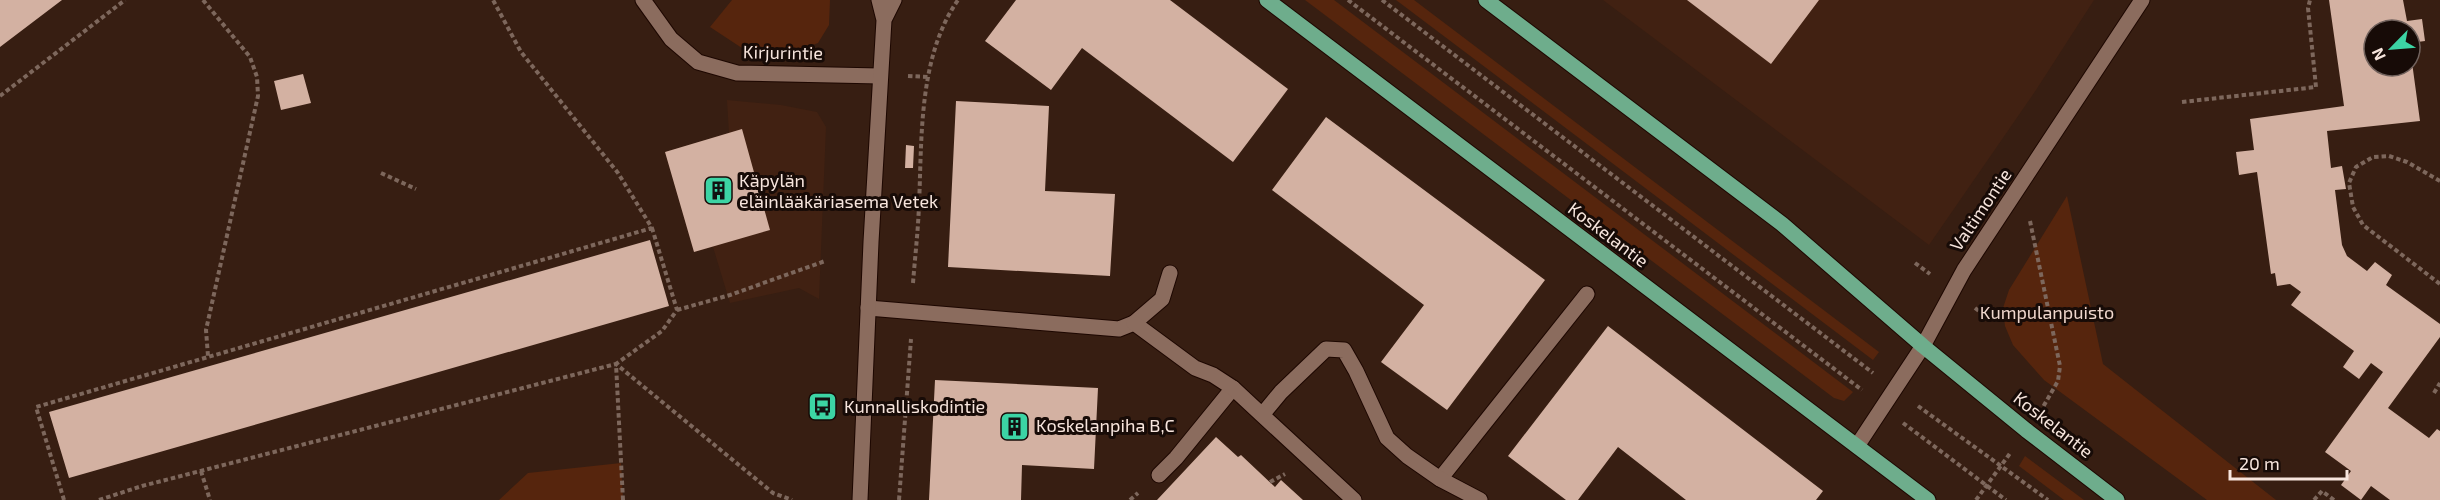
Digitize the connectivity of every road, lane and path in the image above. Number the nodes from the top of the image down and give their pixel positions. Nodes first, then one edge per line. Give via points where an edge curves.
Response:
1 (125, 0) edge
2 (203, 0) edge
3 (643, 0) edge
4 (879, 0) edge
5 (894, 0) edge
6 (958, 0) edge
7 (1267, 0) edge
8 (1348, 0) edge
9 (1382, 0) edge
10 (1486, 0) edge
11 (2142, 0) edge
12 (2310, 0) edge
13 (496, 1) edge
14 (884, 20) junction
15 (880, 76) junction
16 (0, 96) edge
17 (2182, 102) dead end
18 (381, 173) dead end
19 (2440, 181) edge
20 (2023, 184) junction
21 (416, 189) dead end
22 (652, 228) junction
23 (825, 261) dead end
24 (1170, 273) dead end
25 (2440, 284) edge
26 (1587, 294) dead end
27 (868, 308) junction
28 (677, 310) junction
29 (912, 312) junction
30 (1134, 324) junction
31 (1923, 346) junction
32 (208, 356) junction
33 (615, 364) junction
34 (2440, 383) edge
35 (1233, 388) junction
36 (1894, 389) junction
37 (2434, 393) dead end
38 (2053, 394) dead end
39 (1882, 408) junction
40 (1262, 414) junction
41 (1857, 446) junction
42 (201, 471) junction
43 (1159, 475) dead end
44 (1440, 479) junction
45 (64, 500) edge
46 (99, 500) edge
47 (210, 500) edge
48 (623, 500) edge
49 (792, 500) edge
50 (860, 500) edge
51 (899, 500) edge
52 (1354, 500) edge
53 (1480, 500) edge
54 (1928, 500) edge
55 (2006, 500) edge
56 (2048, 500) edge
57 (2117, 500) edge
58 (2314, 500) edge
59 (2334, 500) edge

1 - 16 path
2 - 32 path via 250,57 258,96 206,330
3 - 15 street, Kirjurintie via 671,39 698,62 737,73
4 - 14 street
5 - 14 street
6 - 29 path via 946,17 929,77
7 - 41 main road, Koskelantie
8 - 39 path
9 - 36 path
10 - 31 main road, Koskelantie via 1782,224
11 - 20 street, Valtimontie
12 - 17 path via 2316,87
13 - 22 path via 520,52 618,173
14 - 15 street
15 - 27 street
18 - 21 path
19 - 25 path via 2389,156 2373,157 2356,167 2349,183 2353,207 2363,225
20 - 31 street, Valtimontie via 1964,270
20 - 38 path via 2060,366
22 - 28 path
22 - 32 path
23 - 28 path via 730,296
24 - 30 street via 1162,299
26 - 44 street
27 - 29 street
27 - 50 street
28 - 33 path via 662,331
29 - 30 street via 1119,329
29 - 51 path
30 - 35 street via 1195,368
31 - 36 street, Valtimontie
31 - 57 main road, Koskelantie
32 - 45 path via 36,407
33 - 42 path
33 - 48 path
33 - 49 path via 773,493
34 - 37 path
35 - 40 street
35 - 43 street
36 - 39 street, Valtimontie
36 - 56 path
39 - 41 street, Valtimontie
39 - 55 path
40 - 44 street via 1326,349 1344,350 1387,438
40 - 52 street
41 - 54 main road, Koskelantie
42 - 46 path
42 - 47 path
44 - 53 street
58 - 59 path via 2322,491

